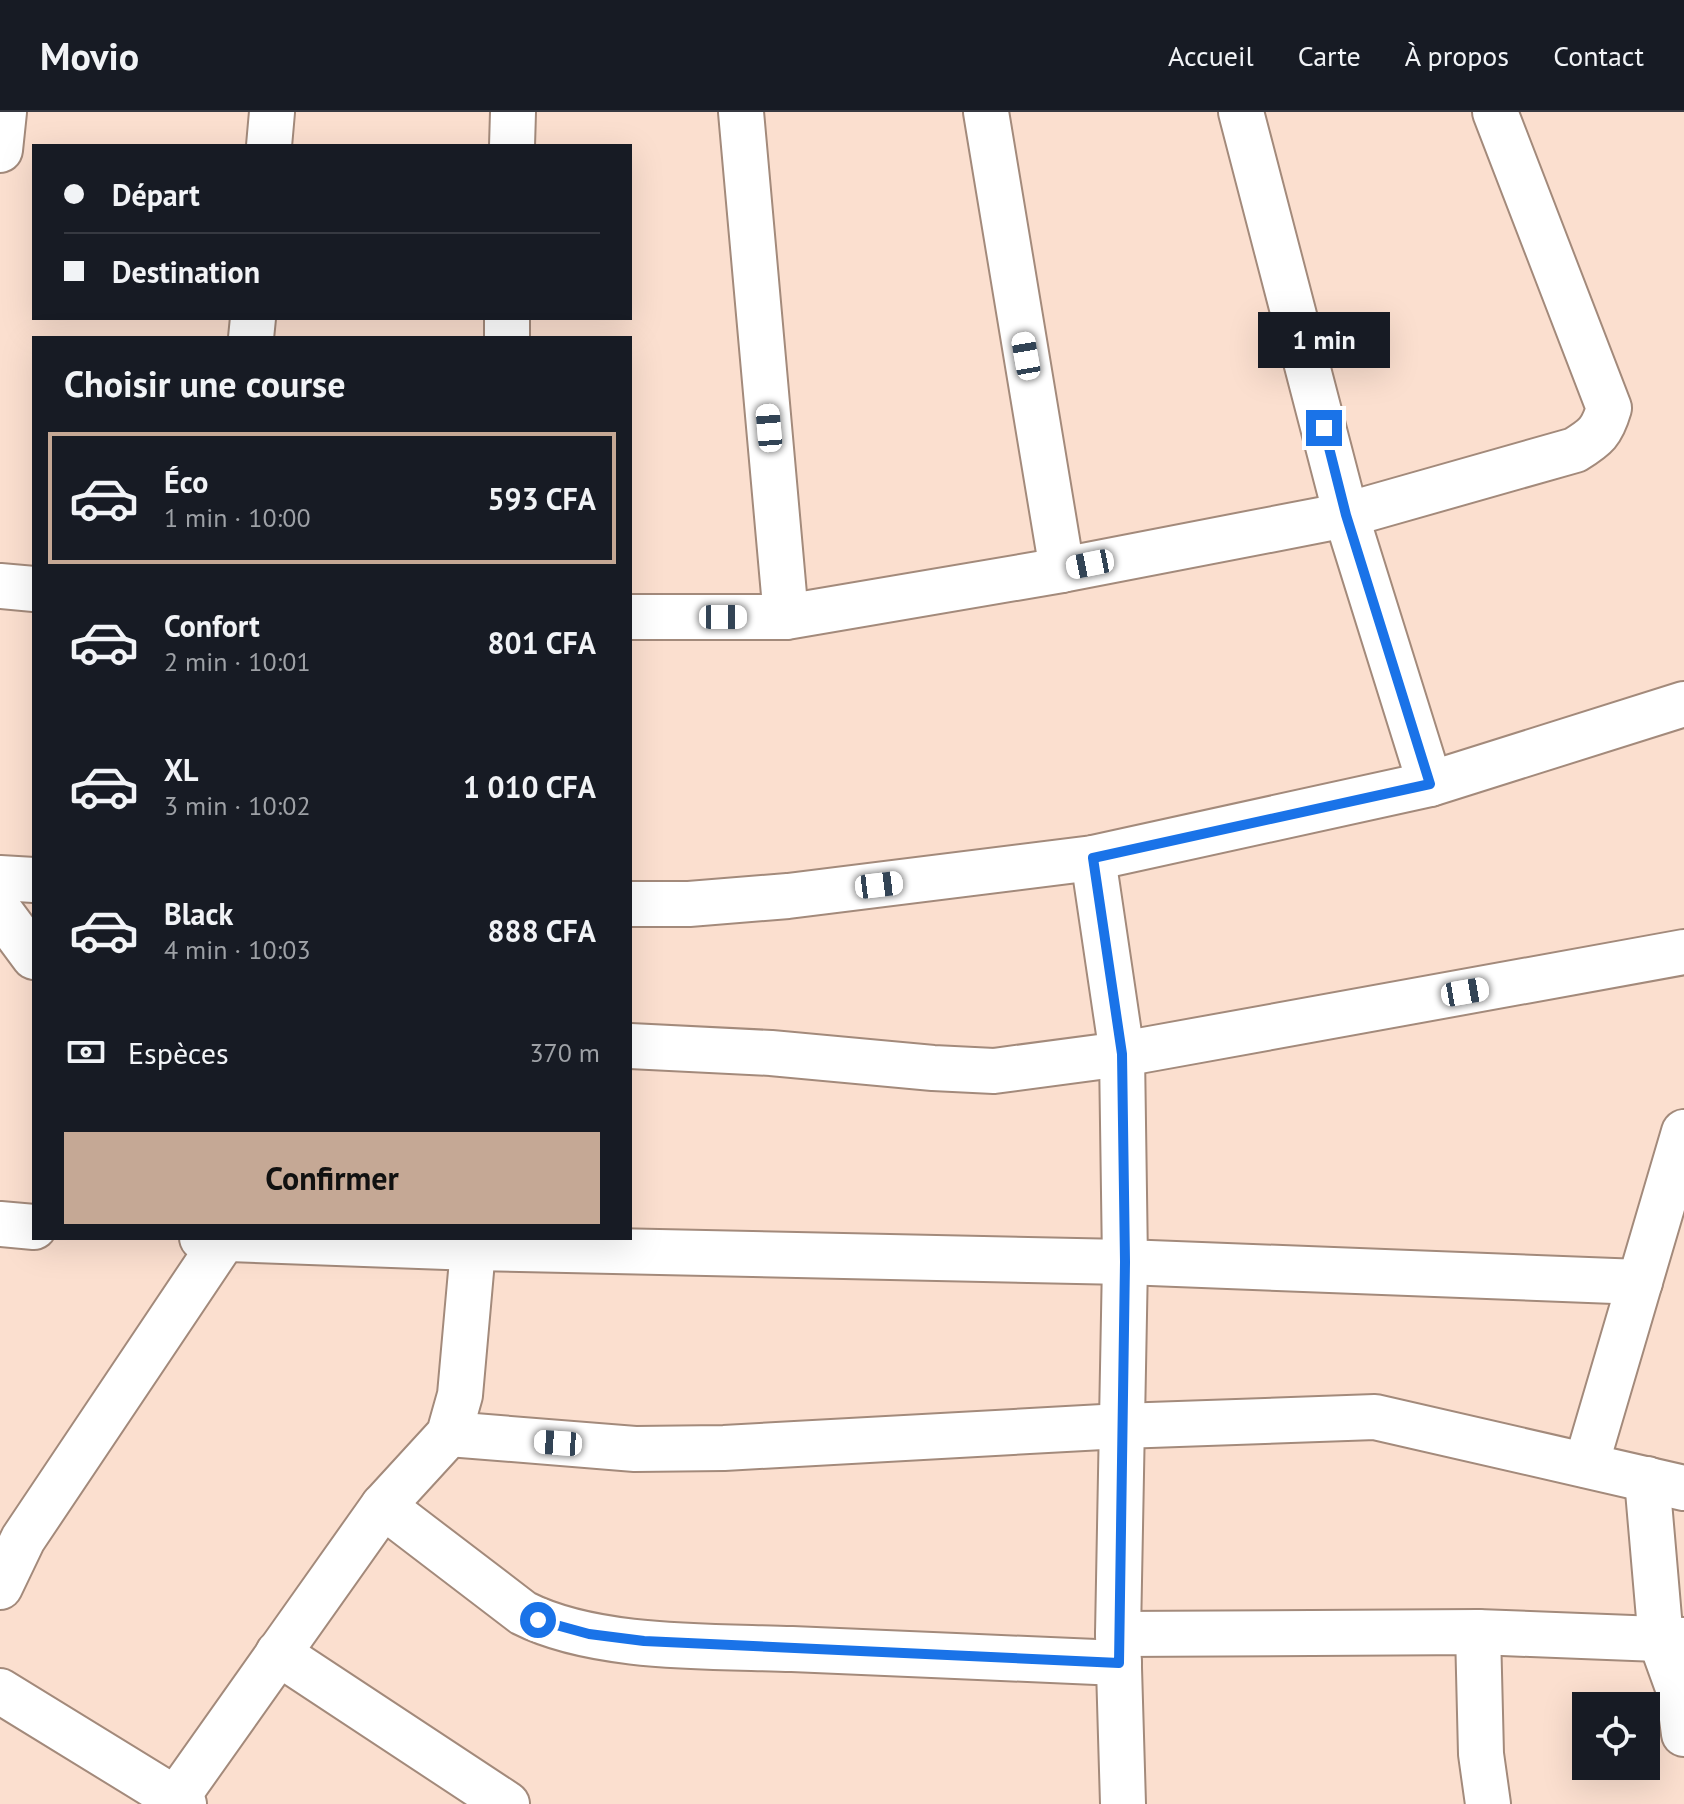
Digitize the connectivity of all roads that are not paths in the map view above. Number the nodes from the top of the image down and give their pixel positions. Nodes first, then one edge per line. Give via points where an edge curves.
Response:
1 (4, 112) edge
2 (272, 112) edge
3 (513, 112) edge
4 (741, 112) edge
5 (986, 112) edge
6 (1241, 112) edge
7 (1495, 112) edge
8 (269, 144) edge
9 (512, 144) edge
10 (0, 150) edge
11 (1346, 515) junction
12 (1062, 570) junction
13 (0, 586) edge
14 (32, 589) edge
15 (632, 617) edge
16 (786, 617) junction
17 (1684, 704) edge
18 (1430, 784) junction
19 (1093, 858) junction
20 (0, 878) edge
21 (32, 880) edge
22 (632, 904) edge
23 (0, 911) edge
24 (1684, 952) edge
25 (32, 954) edge
26 (632, 1046) edge
27 (1122, 1054) junction
28 (1684, 1132) edge
29 (0, 1224) edge
30 (32, 1227) edge
31 (212, 1240) edge
32 (278, 1240) edge
33 (474, 1243) edge
34 (1125, 1262) junction
35 (1640, 1282) junction
36 (1121, 1426) junction
37 (449, 1434) junction
38 (1586, 1465) junction
39 (1665, 1483) edge
40 (383, 1506) junction
41 (0, 1587) edge
42 (1478, 1632) junction
43 (1673, 1640) edge
44 (1118, 1648) junction
45 (278, 1653) junction
46 (0, 1691) edge
47 (1684, 1734) edge
48 (177, 1802) edge
49 (507, 1804) edge
50 (1123, 1804) edge
51 (1488, 1804) edge

1 - 10 street
2 - 8 street
3 - 9 street
4 - 16 street
5 - 12 street
6 - 11 street
7 - 11 street via 1609,408 1603,427 1575,450
11 - 12 street
11 - 18 street
12 - 16 street
13 - 14 street
15 - 16 street
17 - 18 street
18 - 19 street
19 - 22 street via 788,896
19 - 27 street
20 - 21 street
23 - 25 street
24 - 27 street
26 - 27 street via 994,1071
27 - 34 street
28 - 35 street
29 - 30 street
31 - 41 street via 23,1539
32 - 33 street
33 - 34 street
33 - 37 street via 460,1395
34 - 35 street
34 - 36 street
35 - 38 street
36 - 37 street via 724,1448 635,1449
36 - 38 street via 1375,1417
36 - 44 street
37 - 40 street
38 - 39 street
39 - 43 street
40 - 44 street via 523,1613 589,1634 720,1646
40 - 45 street
42 - 43 street
42 - 44 street
42 - 51 street via 1481,1754
43 - 47 street
44 - 50 street
45 - 48 street
45 - 49 street
46 - 48 street

